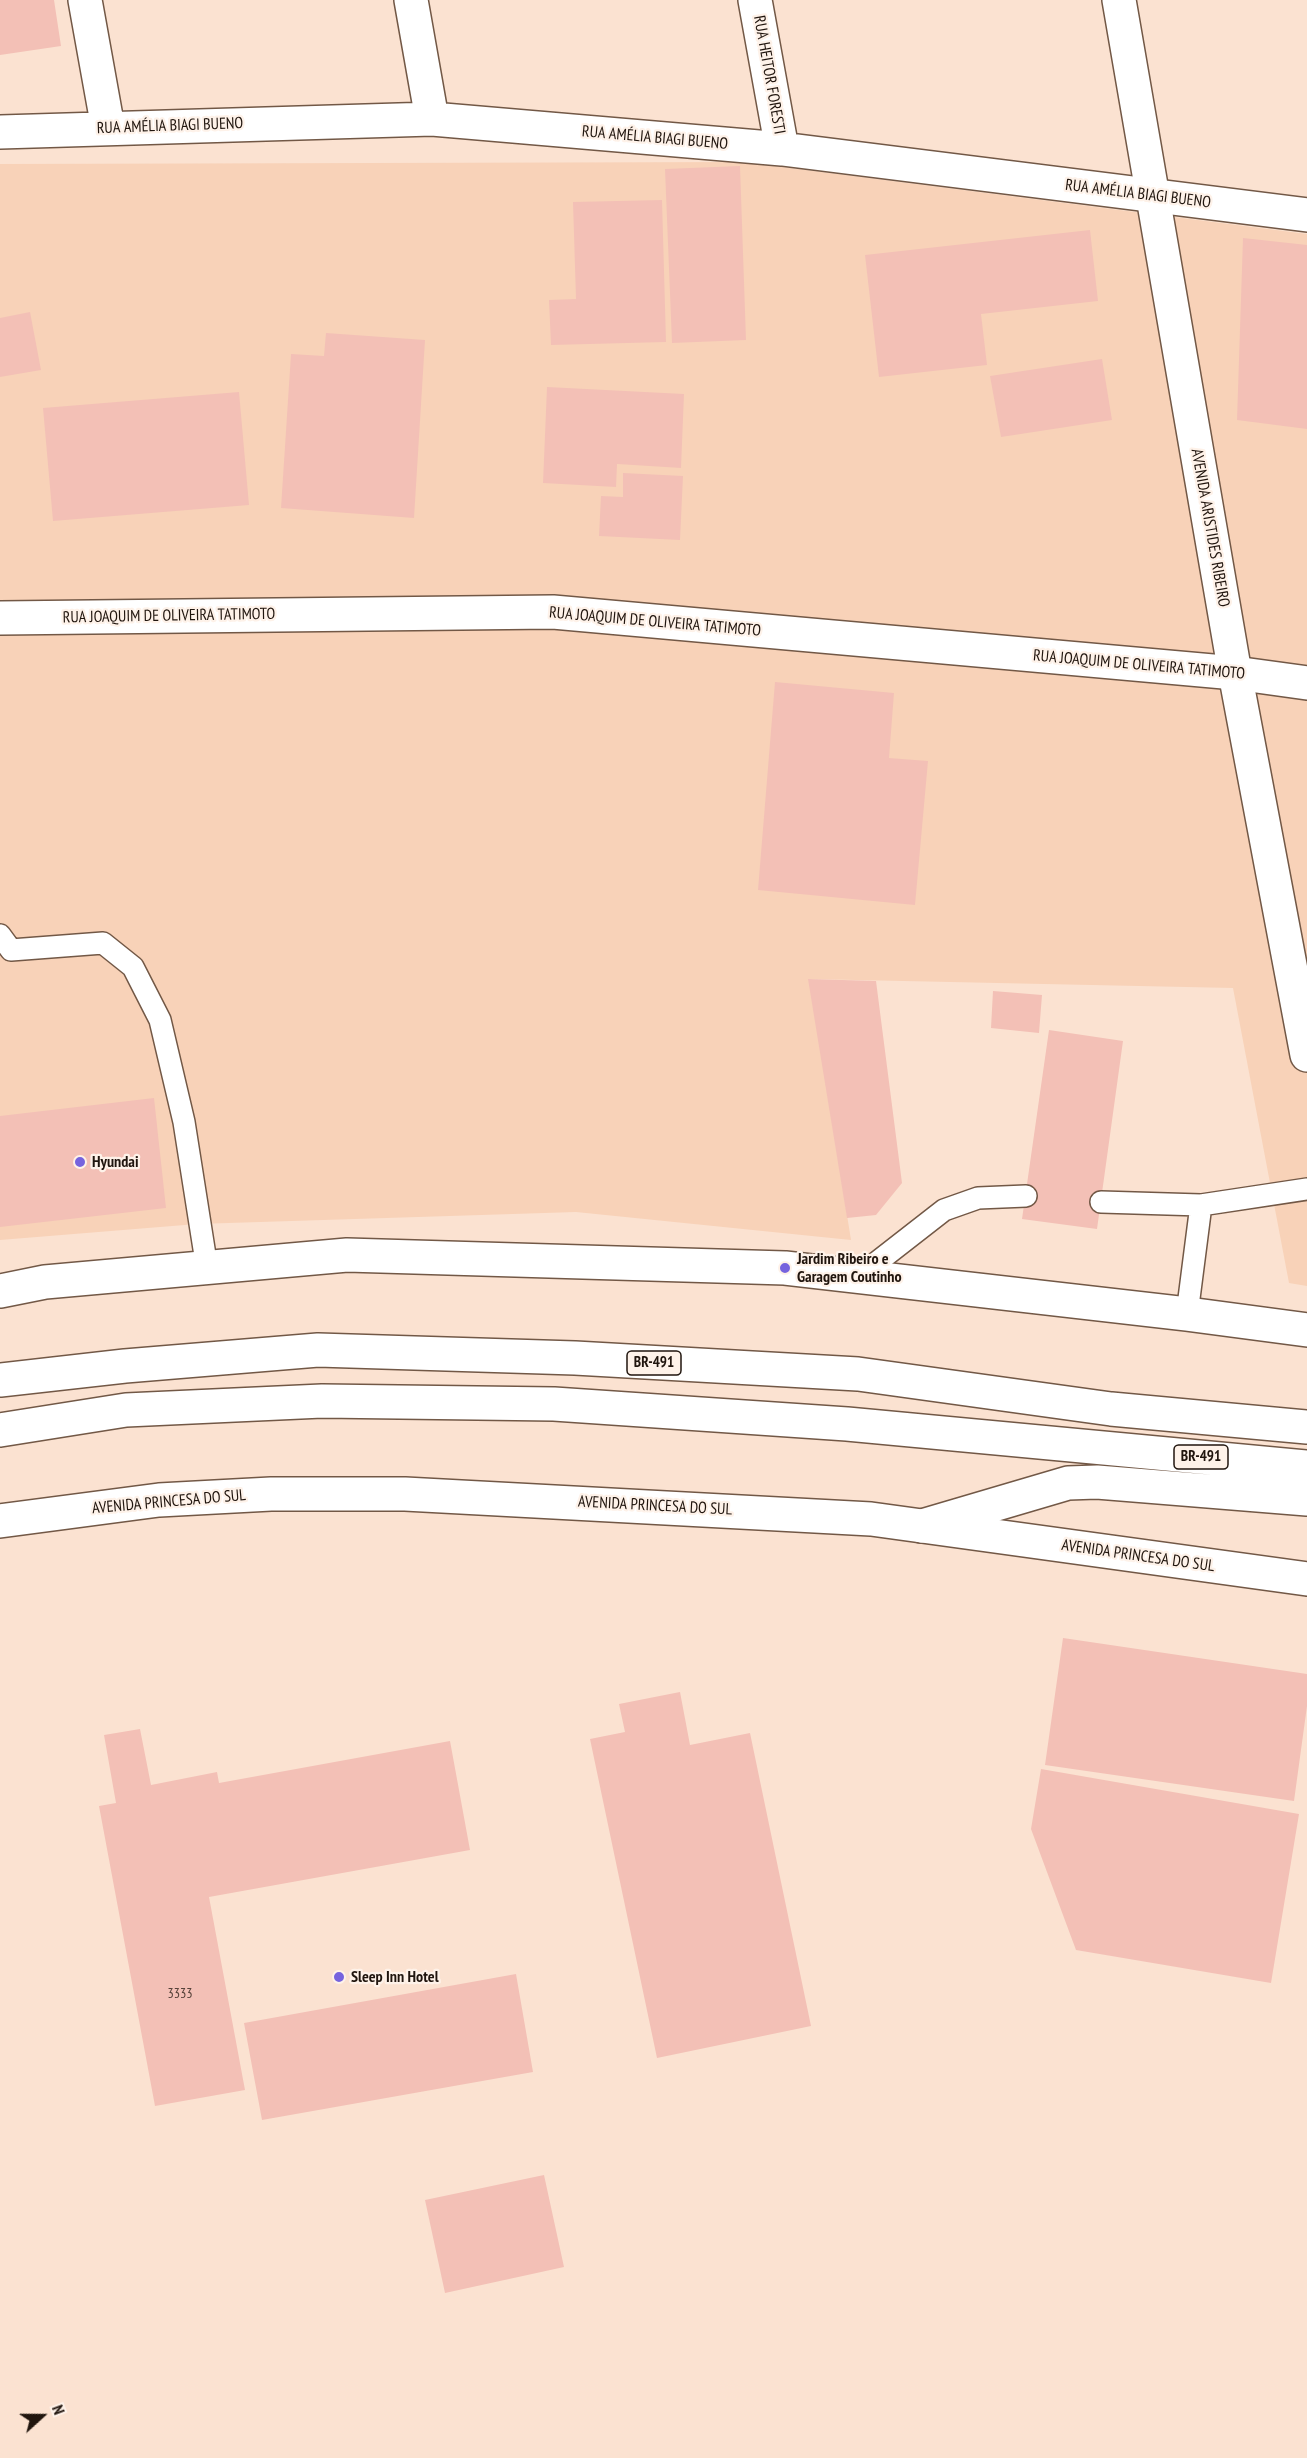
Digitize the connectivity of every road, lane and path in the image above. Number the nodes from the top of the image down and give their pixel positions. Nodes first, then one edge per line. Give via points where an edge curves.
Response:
1 (85, 0) edge
2 (411, 0) edge
3 (755, 0) edge
4 (1119, 0) edge
5 (432, 119) junction
6 (108, 128) junction
7 (0, 132) edge
8 (782, 149) junction
9 (1153, 196) junction
10 (1307, 215) edge
11 (0, 618) edge
12 (1235, 673) junction
13 (1307, 683) edge
14 (0, 935) edge
15 (1307, 1055) edge
16 (1307, 1189) edge
17 (1026, 1196) dead end
18 (1101, 1202) dead end
19 (1201, 1205) junction
20 (207, 1268) junction
21 (858, 1277) junction
22 (0, 1291) edge
23 (1187, 1314) junction
24 (1307, 1330) edge
25 (0, 1380) edge
26 (1307, 1427) edge
27 (0, 1430) edge
28 (1307, 1467) edge
29 (1307, 1499) edge
30 (0, 1521) edge
31 (922, 1526) junction
32 (1307, 1579) edge

1 - 6 main road
2 - 5 main road
3 - 8 main road, RUA HEITOR FORESTI
4 - 9 main road, AVENIDA ARISTIDES RIBEIRO
5 - 6 main road, RUA AMÉLIA BIAGI BUENO
5 - 8 main road, RUA AMÉLIA BIAGI BUENO
6 - 7 main road, RUA AMÉLIA BIAGI BUENO
8 - 9 main road, RUA AMÉLIA BIAGI BUENO
9 - 10 main road, RUA AMÉLIA BIAGI BUENO
9 - 12 main road, AVENIDA ARISTIDES RIBEIRO
11 - 12 main road, RUA JOAQUIM DE OLIVEIRA TATIMOTO via 554,612
12 - 13 main road, RUA JOAQUIM DE OLIVEIRA TATIMOTO
12 - 15 main road, AVENIDA ARISTIDES RIBEIRO
14 - 20 lane via 11,950 103,943 133,967 160,1020 184,1122
16 - 19 lane
17 - 21 lane via 978,1198 944,1210
18 - 19 lane
19 - 23 lane
20 - 21 main road via 347,1255 785,1268
20 - 22 main road via 45,1282
21 - 23 main road
23 - 24 main road
25 - 26 main road, BR-491 via 318,1350 563,1358 858,1374 1111,1409
27 - 28 main road, BR-491 via 126,1410 287,1402 554,1404 847,1424
29 - 31 main road via 1068,1483
30 - 31 main road, AVENIDA PRINCESA DO SUL via 159,1500 271,1494 405,1494 859,1518
31 - 32 main road, AVENIDA PRINCESA DO SUL

